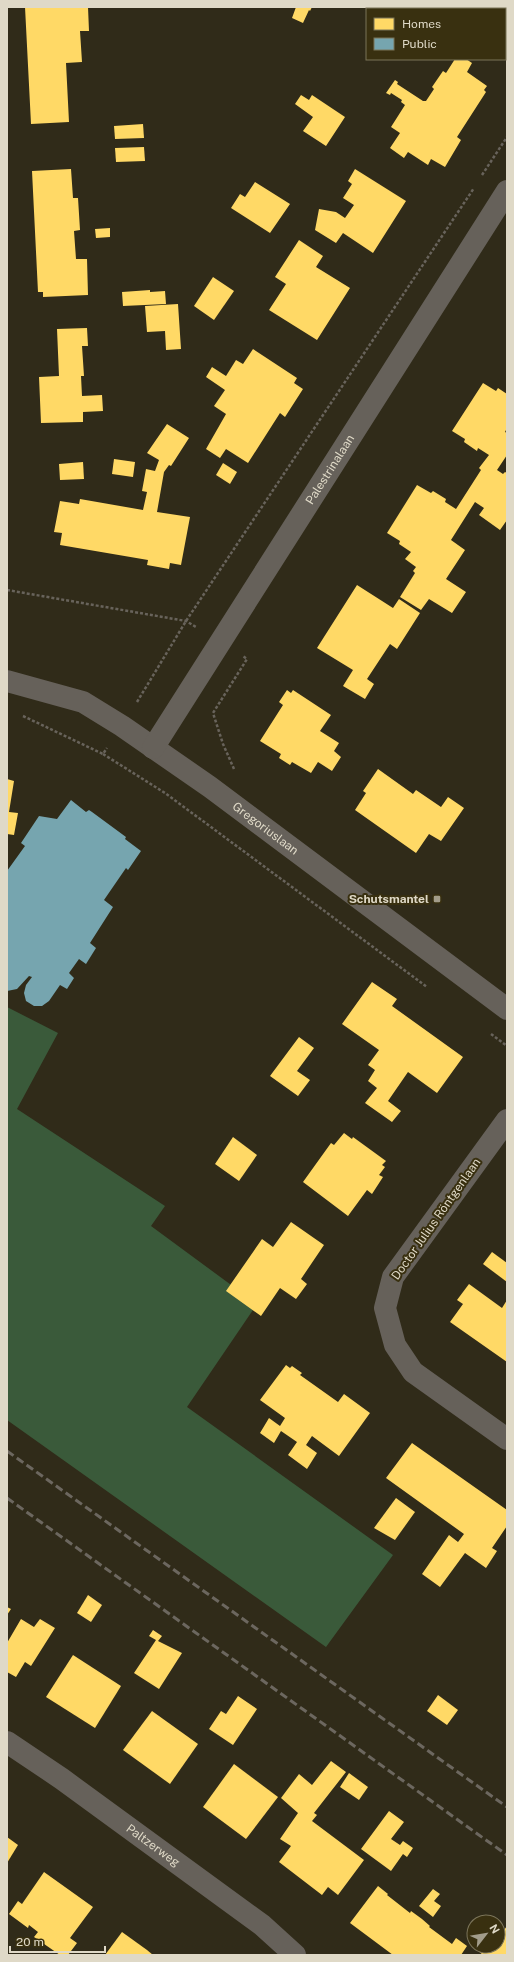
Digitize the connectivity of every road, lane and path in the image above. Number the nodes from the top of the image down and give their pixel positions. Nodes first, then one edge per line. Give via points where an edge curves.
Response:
1 (507, 137) edge
2 (481, 177) dead end
3 (476, 184) dead end
4 (507, 191) edge
5 (7, 590) edge
6 (186, 621) junction
7 (7, 681) edge
8 (21, 715) dead end
9 (122, 726) junction
10 (153, 748) junction
11 (103, 754) junction
12 (431, 990) dead end
13 (507, 1009) edge
14 (488, 1032) dead end
15 (507, 1046) edge
16 (507, 1120) edge
17 (507, 1439) edge
18 (7, 1742) edge
19 (295, 1955) edge

1 - 2 path
3 - 6 path
4 - 10 street, Palestrinalaan
5 - 6 path
6 - 9 path
7 - 9 street, Gregoriuslaan via 83,702
8 - 11 path
9 - 10 street, Gregoriuslaan
9 - 11 path
10 - 13 street, Gregoriuslaan via 210,787
11 - 12 path via 165,793
14 - 15 path
16 - 17 street, Doctor Julius Röntgenlaan via 393,1276 385,1308 394,1345 413,1372
18 - 19 street, Paltzerweg via 262,1924

